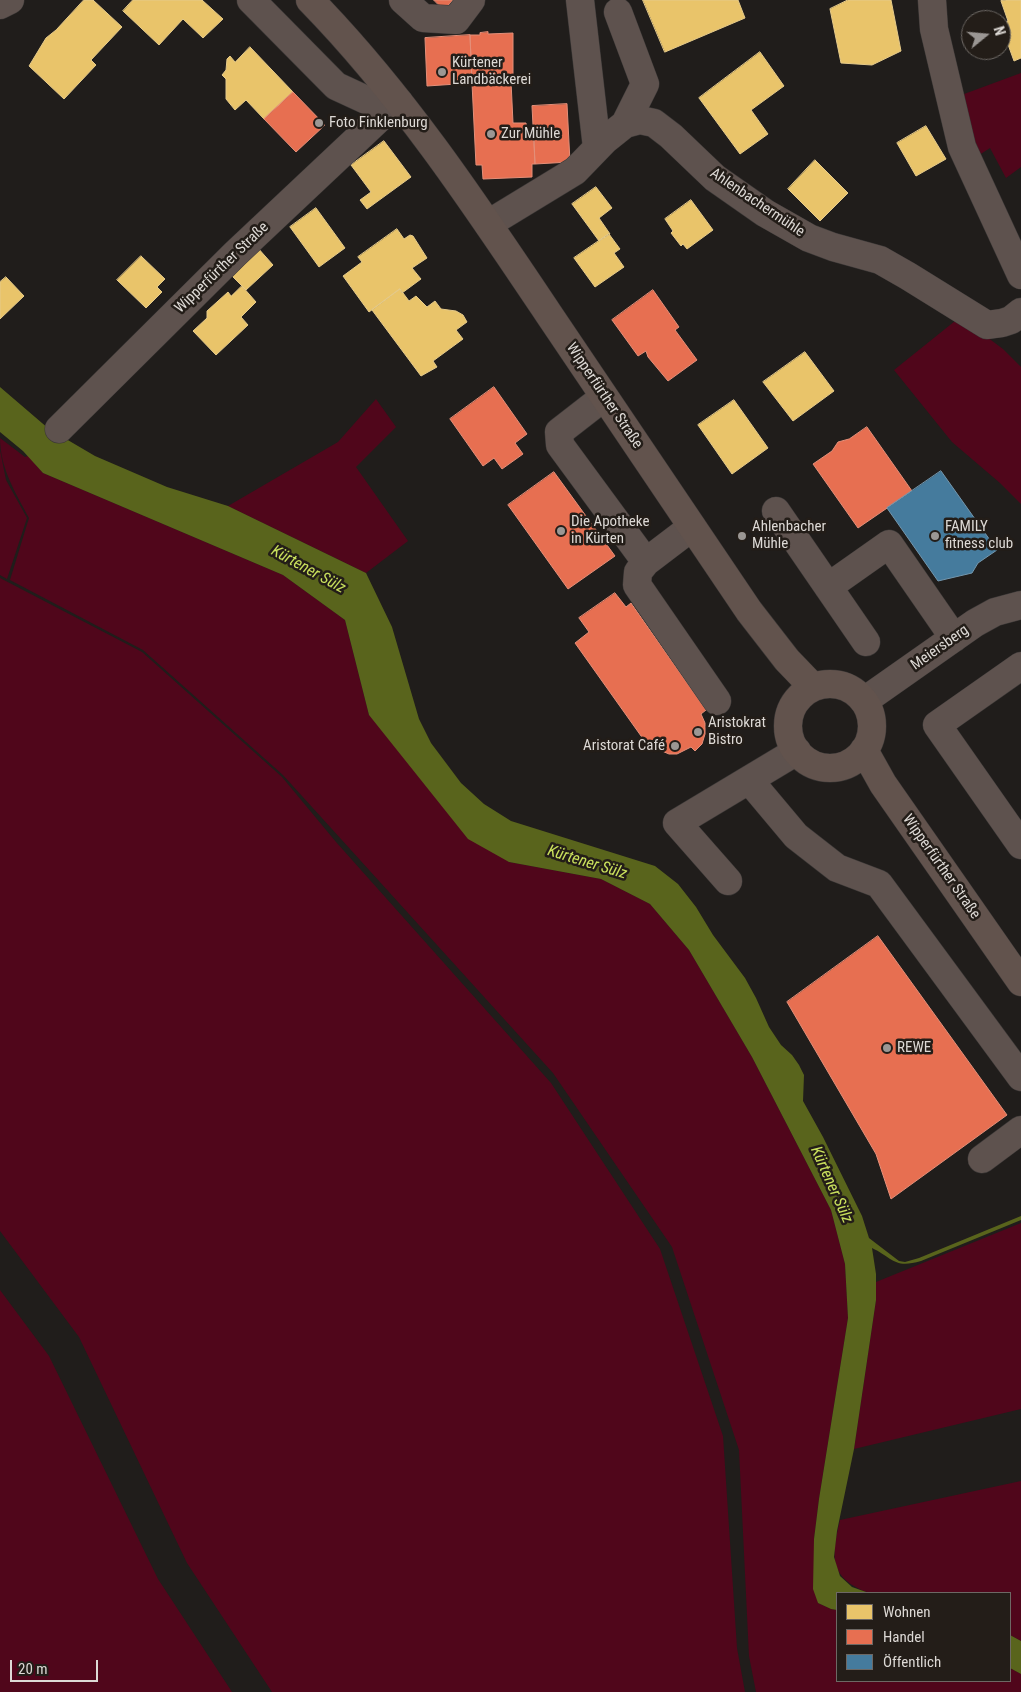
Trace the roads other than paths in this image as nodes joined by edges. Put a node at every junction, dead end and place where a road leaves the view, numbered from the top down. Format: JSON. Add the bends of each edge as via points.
{"nodes":[{"id":1,"x":10,"y":0,"type":"edge"},
{"id":2,"x":251,"y":0,"type":"edge"},
{"id":3,"x":310,"y":0,"type":"edge"},
{"id":4,"x":403,"y":0,"type":"edge"},
{"id":5,"x":471,"y":0,"type":"edge"},
{"id":6,"x":580,"y":0,"type":"edge"},
{"id":7,"x":932,"y":0,"type":"edge"},
{"id":8,"x":0,"y":5,"type":"edge"},
{"id":9,"x":618,"y":12,"type":"dead end"},
{"id":10,"x":393,"y":106,"type":"junction"},
{"id":11,"x":625,"y":124,"type":"junction"},
{"id":12,"x":597,"y":148,"type":"junction"},
{"id":13,"x":488,"y":224,"type":"junction"},
{"id":14,"x":1021,"y":275,"type":"edge"},
{"id":15,"x":1021,"y":312,"type":"edge"},
{"id":16,"x":604,"y":397,"type":"junction"},
{"id":17,"x":59,"y":429,"type":"dead end"},
{"id":18,"x":776,"y":511,"type":"dead end"},
{"id":19,"x":692,"y":527,"type":"junction"},
{"id":20,"x":646,"y":562,"type":"junction"},
{"id":21,"x":828,"y":587,"type":"junction"},
{"id":22,"x":1021,"y":605,"type":"edge"},
{"id":23,"x":954,"y":638,"type":"junction"},
{"id":24,"x":866,"y":642,"type":"dead end"},
{"id":25,"x":1021,"y":666,"type":"edge"},
{"id":26,"x":813,"y":687,"type":"junction"},
{"id":27,"x":717,"y":701,"type":"dead end"},
{"id":28,"x":864,"y":701,"type":"junction"},
{"id":29,"x":864,"y":750,"type":"junction"},
{"id":30,"x":797,"y":751,"type":"junction"},
{"id":31,"x":749,"y":780,"type":"junction"},
{"id":32,"x":1021,"y":845,"type":"edge"},
{"id":33,"x":728,"y":881,"type":"dead end"},
{"id":34,"x":1021,"y":982,"type":"edge"},
{"id":35,"x":1021,"y":1077,"type":"edge"},
{"id":36,"x":1021,"y":1130,"type":"edge"},
{"id":37,"x":982,"y":1159,"type":"dead end"}],
"edges":[{"from":1,"to":8,"type":"street"},
{"from":2,"to":10,"type":"street","name":"Wipperfürther Straße","via":[[336,86]]},
{"from":3,"to":10,"type":"main road","name":"Wipperfürther Straße","via":[[361,56]]},
{"from":4,"to":5,"type":"street","via":[[423,18],[456,20]]},
{"from":6,"to":12,"type":"street"},
{"from":7,"to":14,"type":"street","via":[[934,29],[962,147]]},
{"from":9,"to":11,"type":"street","via":[[645,84]]},
{"from":10,"to":13,"type":"main road","name":"Wipperfürther Straße","via":[[439,155]]},
{"from":10,"to":17,"type":"street","name":"Wipperfürther Straße","via":[[235,254]]},
{"from":11,"to":12,"type":"street"},
{"from":11,"to":15,"type":"street","name":"Ahlenbachermühle","via":[[640,120],[654,124],[715,178],[765,213],[809,238],[880,260],[987,325],[1011,320]]},
{"from":12,"to":13,"type":"street","via":[[575,171]]},
{"from":13,"to":16,"type":"main road","name":"Wipperfürther Straße"},
{"from":16,"to":19,"type":"main road","name":"Wipperfürther Straße"},
{"from":16,"to":20,"type":"street","via":[[559,432],[560,445]]},
{"from":18,"to":21,"type":"street"},
{"from":19,"to":20,"type":"street"},
{"from":19,"to":26,"type":"main road","name":"Wipperfürther Straße","via":[[749,611]]},
{"from":20,"to":27,"type":"street","via":[[638,572],[637,585]]},
{"from":21,"to":23,"type":"street","via":[[889,544]]},
{"from":21,"to":24,"type":"street"},
{"from":22,"to":23,"type":"street","name":"Meiersberg","via":[[995,612]]},
{"from":23,"to":28,"type":"street","name":"Meiersberg"},
{"from":25,"to":32,"type":"street","via":[[937,725]]},
{"from":26,"to":28,"type":"main road","via":[[844,686]]},
{"from":26,"to":30,"type":"main road","via":[[799,697],[788,718],[791,741]]},
{"from":28,"to":29,"type":"main road","via":[[872,720],[872,730]]},
{"from":29,"to":30,"type":"main road","via":[[857,758],[836,767],[814,765]]},
{"from":29,"to":34,"type":"main road","name":"Wipperfürther Straße","via":[[883,784]]},
{"from":30,"to":31,"type":"street"},
{"from":31,"to":33,"type":"street","via":[[677,823]]},
{"from":31,"to":35,"type":"street","via":[[803,842],[837,868],[879,884]]},
{"from":36,"to":37,"type":"street"}]}
